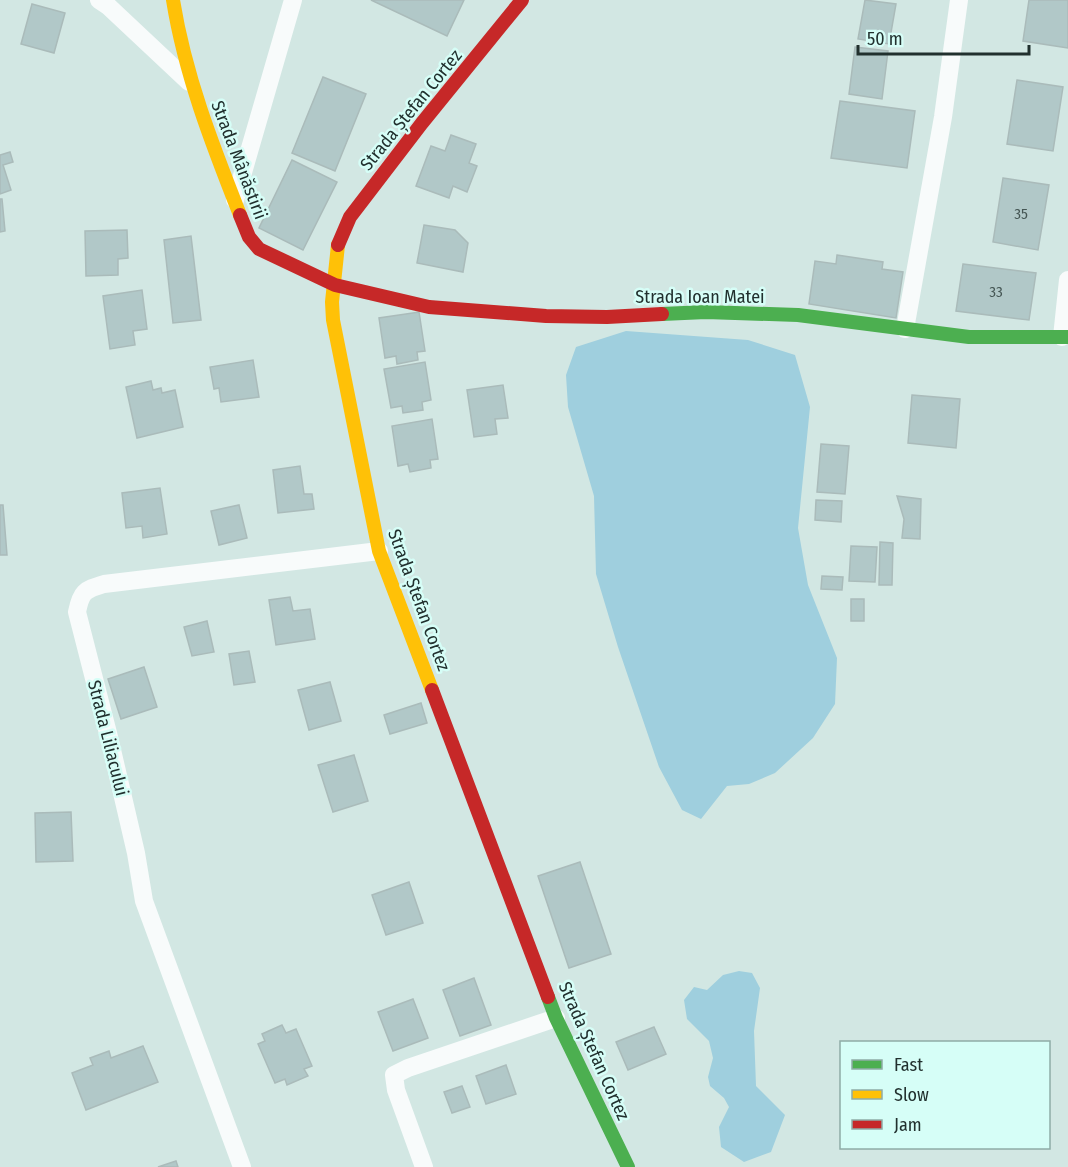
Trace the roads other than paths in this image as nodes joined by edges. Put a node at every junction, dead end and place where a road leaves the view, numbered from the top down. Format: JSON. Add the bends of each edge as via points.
{"nodes":[{"id":1,"x":173,"y":0,"type":"edge"},
{"id":2,"x":293,"y":0,"type":"edge"},
{"id":3,"x":522,"y":0,"type":"edge"},
{"id":4,"x":959,"y":0,"type":"edge"},
{"id":5,"x":110,"y":2,"type":"edge"},
{"id":6,"x":191,"y":83,"type":"junction"},
{"id":7,"x":235,"y":200,"type":"junction"},
{"id":8,"x":1068,"y":280,"type":"edge"},
{"id":9,"x":335,"y":285,"type":"junction"},
{"id":10,"x":905,"y":329,"type":"junction"},
{"id":11,"x":1065,"y":337,"type":"edge"},
{"id":12,"x":379,"y":551,"type":"junction"},
{"id":13,"x":556,"y":1018,"type":"junction"},
{"id":14,"x":242,"y":1167,"type":"edge"},
{"id":15,"x":424,"y":1167,"type":"edge"},
{"id":16,"x":628,"y":1167,"type":"edge"}],
"edges":[{"from":1,"to":6,"type":"street","name":"Strada Mânăstirii"},
{"from":2,"to":7,"type":"street"},
{"from":3,"to":9,"type":"street","name":"Strada Ștefan Cortez","via":[[350,217],[338,247]]},
{"from":4,"to":10,"type":"street","via":[[943,117]]},
{"from":5,"to":6,"type":"street"},
{"from":6,"to":7,"type":"street","name":"Strada Mânăstirii"},
{"from":7,"to":9,"type":"street","name":"Strada Mânăstirii","via":[[249,237],[260,249]]},
{"from":8,"to":11,"type":"street"},
{"from":9,"to":10,"type":"street","name":"Strada Ioan Matei","via":[[429,307],[546,316],[706,312],[798,315]]},
{"from":9,"to":12,"type":"street","name":"Strada Ștefan Cortez","via":[[333,320]]},
{"from":10,"to":11,"type":"street","name":"Strada Ioan Matei","via":[[969,337]]},
{"from":12,"to":13,"type":"street","name":"Strada Ștefan Cortez"},
{"from":12,"to":14,"type":"street","name":"Strada Liliacului","via":[[104,584],[80,596],[77,612],[136,853],[144,901]]},
{"from":13,"to":15,"type":"street","via":[[394,1076]]},
{"from":13,"to":16,"type":"street","name":"Strada Ștefan Cortez"}]}
